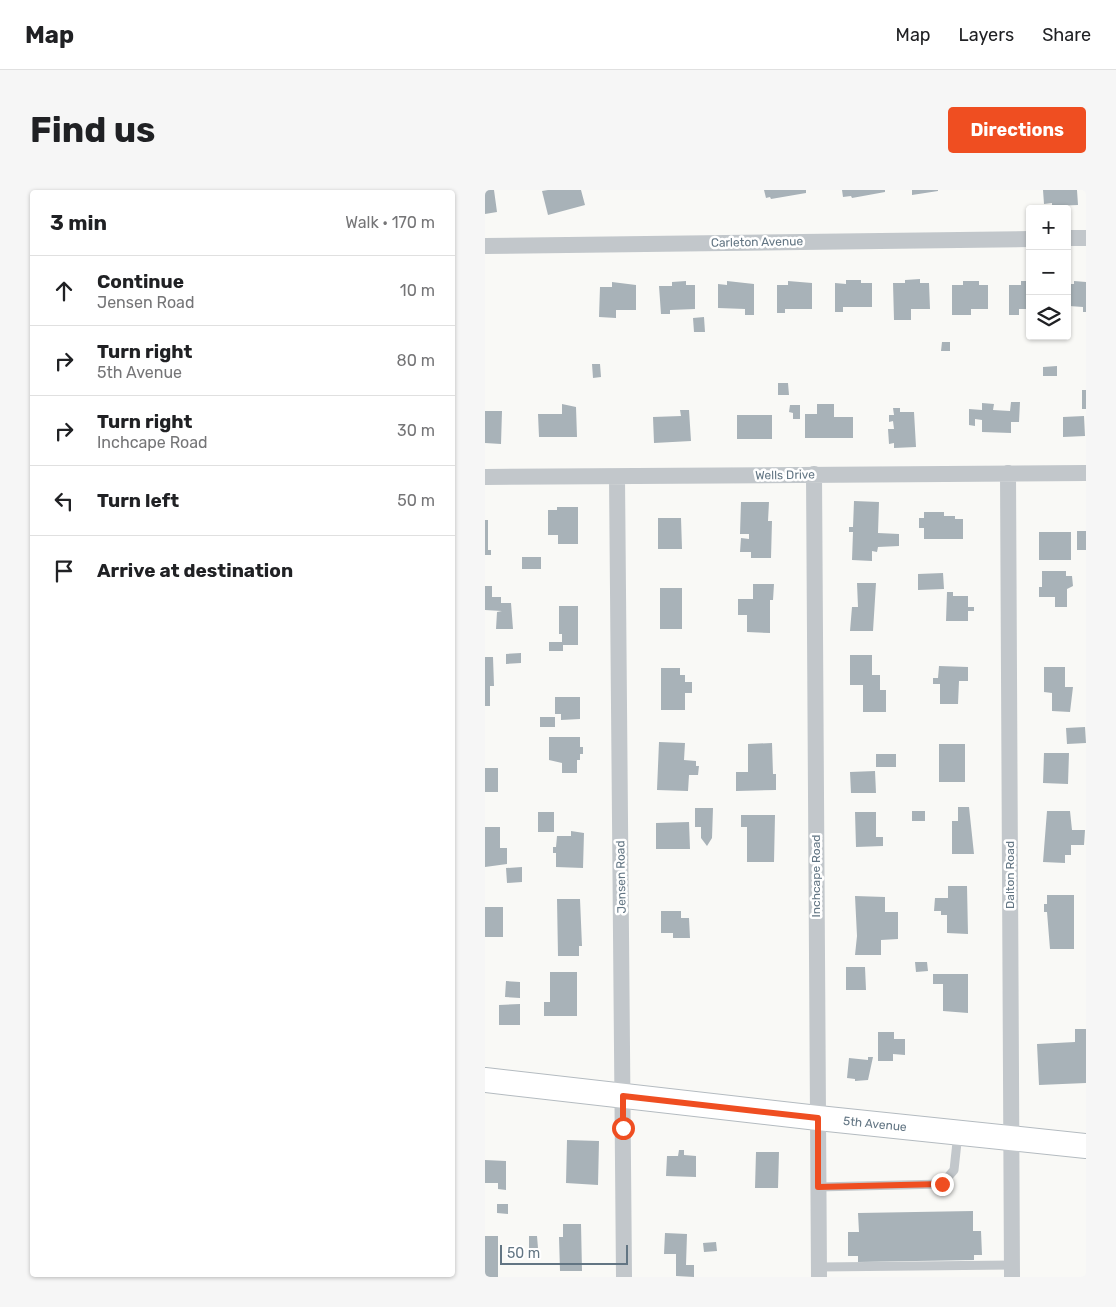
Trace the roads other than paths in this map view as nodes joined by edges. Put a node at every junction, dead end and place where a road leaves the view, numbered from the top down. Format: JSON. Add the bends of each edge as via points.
{"nodes":[{"id":1,"x":1071,"y":238,"type":"edge"},
{"id":2,"x":1086,"y":238,"type":"edge"},
{"id":3,"x":1026,"y":239,"type":"edge"},
{"id":4,"x":485,"y":246,"type":"edge"},
{"id":5,"x":1007,"y":473,"type":"junction"},
{"id":6,"x":1086,"y":473,"type":"edge"},
{"id":7,"x":814,"y":474,"type":"junction"},
{"id":8,"x":485,"y":477,"type":"edge"},
{"id":9,"x":617,"y":477,"type":"junction"},
{"id":10,"x":485,"y":1080,"type":"edge"},
{"id":11,"x":623,"y":1096,"type":"junction"},
{"id":12,"x":818,"y":1118,"type":"junction"},
{"id":13,"x":958,"y":1133,"type":"junction"},
{"id":14,"x":1011,"y":1139,"type":"junction"},
{"id":15,"x":1086,"y":1146,"type":"edge"},
{"id":16,"x":818,"y":1187,"type":"junction"},
{"id":17,"x":1012,"y":1271,"type":"edge"},
{"id":18,"x":819,"y":1272,"type":"edge"},
{"id":19,"x":624,"y":1277,"type":"edge"}],
"edges":[{"from":1,"to":2,"type":"street"},
{"from":3,"to":4,"type":"street","name":"Carleton Avenue"},
{"from":5,"to":6,"type":"street","name":"Wells Drive"},
{"from":5,"to":7,"type":"street","name":"Wells Drive"},
{"from":5,"to":14,"type":"street","name":"Dalton Road"},
{"from":7,"to":9,"type":"street","name":"Wells Drive"},
{"from":7,"to":12,"type":"street","name":"Inchcape Road"},
{"from":8,"to":9,"type":"street","name":"Wells Drive"},
{"from":9,"to":11,"type":"street","name":"Jensen Road"},
{"from":10,"to":11,"type":"main road","name":"5th Avenue"},
{"from":11,"to":12,"type":"main road","name":"5th Avenue"},
{"from":11,"to":19,"type":"street","name":"Jensen Road"},
{"from":12,"to":13,"type":"main road","name":"5th Avenue"},
{"from":12,"to":16,"type":"street","name":"Inchcape Road"},
{"from":13,"to":14,"type":"main road","name":"5th Avenue"},
{"from":13,"to":16,"type":"lane","via":[[954,1170],[942,1184]]},
{"from":14,"to":15,"type":"main road","name":"5th Avenue"},
{"from":14,"to":17,"type":"street","name":"Dalton Road"},
{"from":16,"to":18,"type":"street","name":"Inchcape Road"},
{"from":17,"to":18,"type":"lane"}]}
